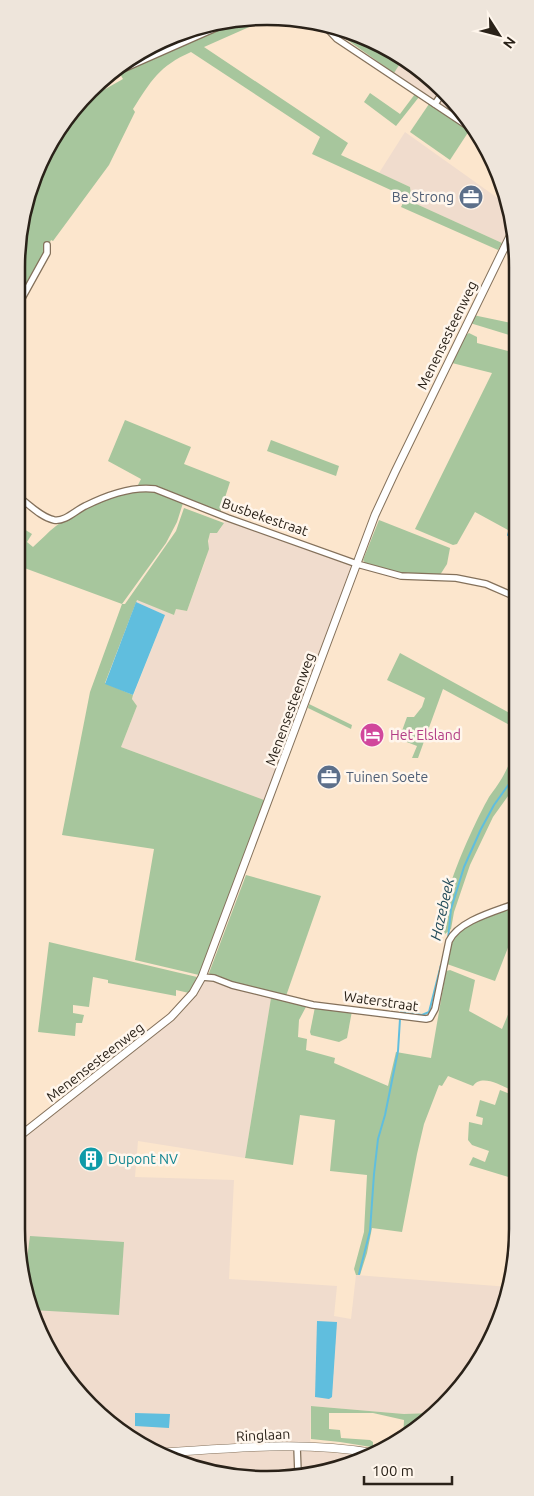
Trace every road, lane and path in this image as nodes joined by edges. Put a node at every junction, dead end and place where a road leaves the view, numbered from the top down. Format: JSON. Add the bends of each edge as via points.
{"nodes":[{"id":1,"x":205,"y":33,"type":"edge"},
{"id":2,"x":332,"y":34,"type":"edge"},
{"id":3,"x":139,"y":62,"type":"edge"},
{"id":4,"x":439,"y":97,"type":"edge"},
{"id":5,"x":435,"y":104,"type":"junction"},
{"id":6,"x":459,"y":120,"type":"edge"},
{"id":7,"x":507,"y":241,"type":"edge"},
{"id":8,"x":47,"y":245,"type":"dead end"},
{"id":9,"x":25,"y":293,"type":"edge"},
{"id":10,"x":25,"y":502,"type":"edge"},
{"id":11,"x":357,"y":564,"type":"junction"},
{"id":12,"x":509,"y":594,"type":"edge"},
{"id":13,"x":509,"y":906,"type":"edge"},
{"id":14,"x":202,"y":977,"type":"junction"},
{"id":15,"x":25,"y":1132,"type":"edge"},
{"id":16,"x":297,"y":1446,"type":"junction"},
{"id":17,"x":172,"y":1452,"type":"edge"},
{"id":18,"x":363,"y":1452,"type":"edge"},
{"id":19,"x":298,"y":1469,"type":"edge"}],
"edges":[{"from":1,"to":3,"type":"street"},
{"from":2,"to":5,"type":"street"},
{"from":4,"to":5,"type":"street"},
{"from":5,"to":6,"type":"street"},
{"from":7,"to":11,"type":"street","name":"Menensesteenweg","via":[[394,472]]},
{"from":8,"to":9,"type":"street","via":[[47,253]]},
{"from":10,"to":11,"type":"street","name":"Busbekestraat","via":[[46,517],[61,520],[85,506],[119,493],[155,489]]},
{"from":11,"to":12,"type":"street","name":"Busbekestraat","via":[[401,576],[456,578]]},
{"from":11,"to":14,"type":"street","name":"Menensesteenweg"},
{"from":13,"to":14,"type":"street","name":"Waterstraat","via":[[464,925],[453,934],[435,1009],[426,1019],[313,1005]]},
{"from":14,"to":15,"type":"street","name":"Menensesteenweg","via":[[171,1018]]},
{"from":16,"to":17,"type":"main road","name":"Ringlaan"},
{"from":16,"to":18,"type":"main road","name":"Ringlaan"},
{"from":16,"to":19,"type":"street"}]}
